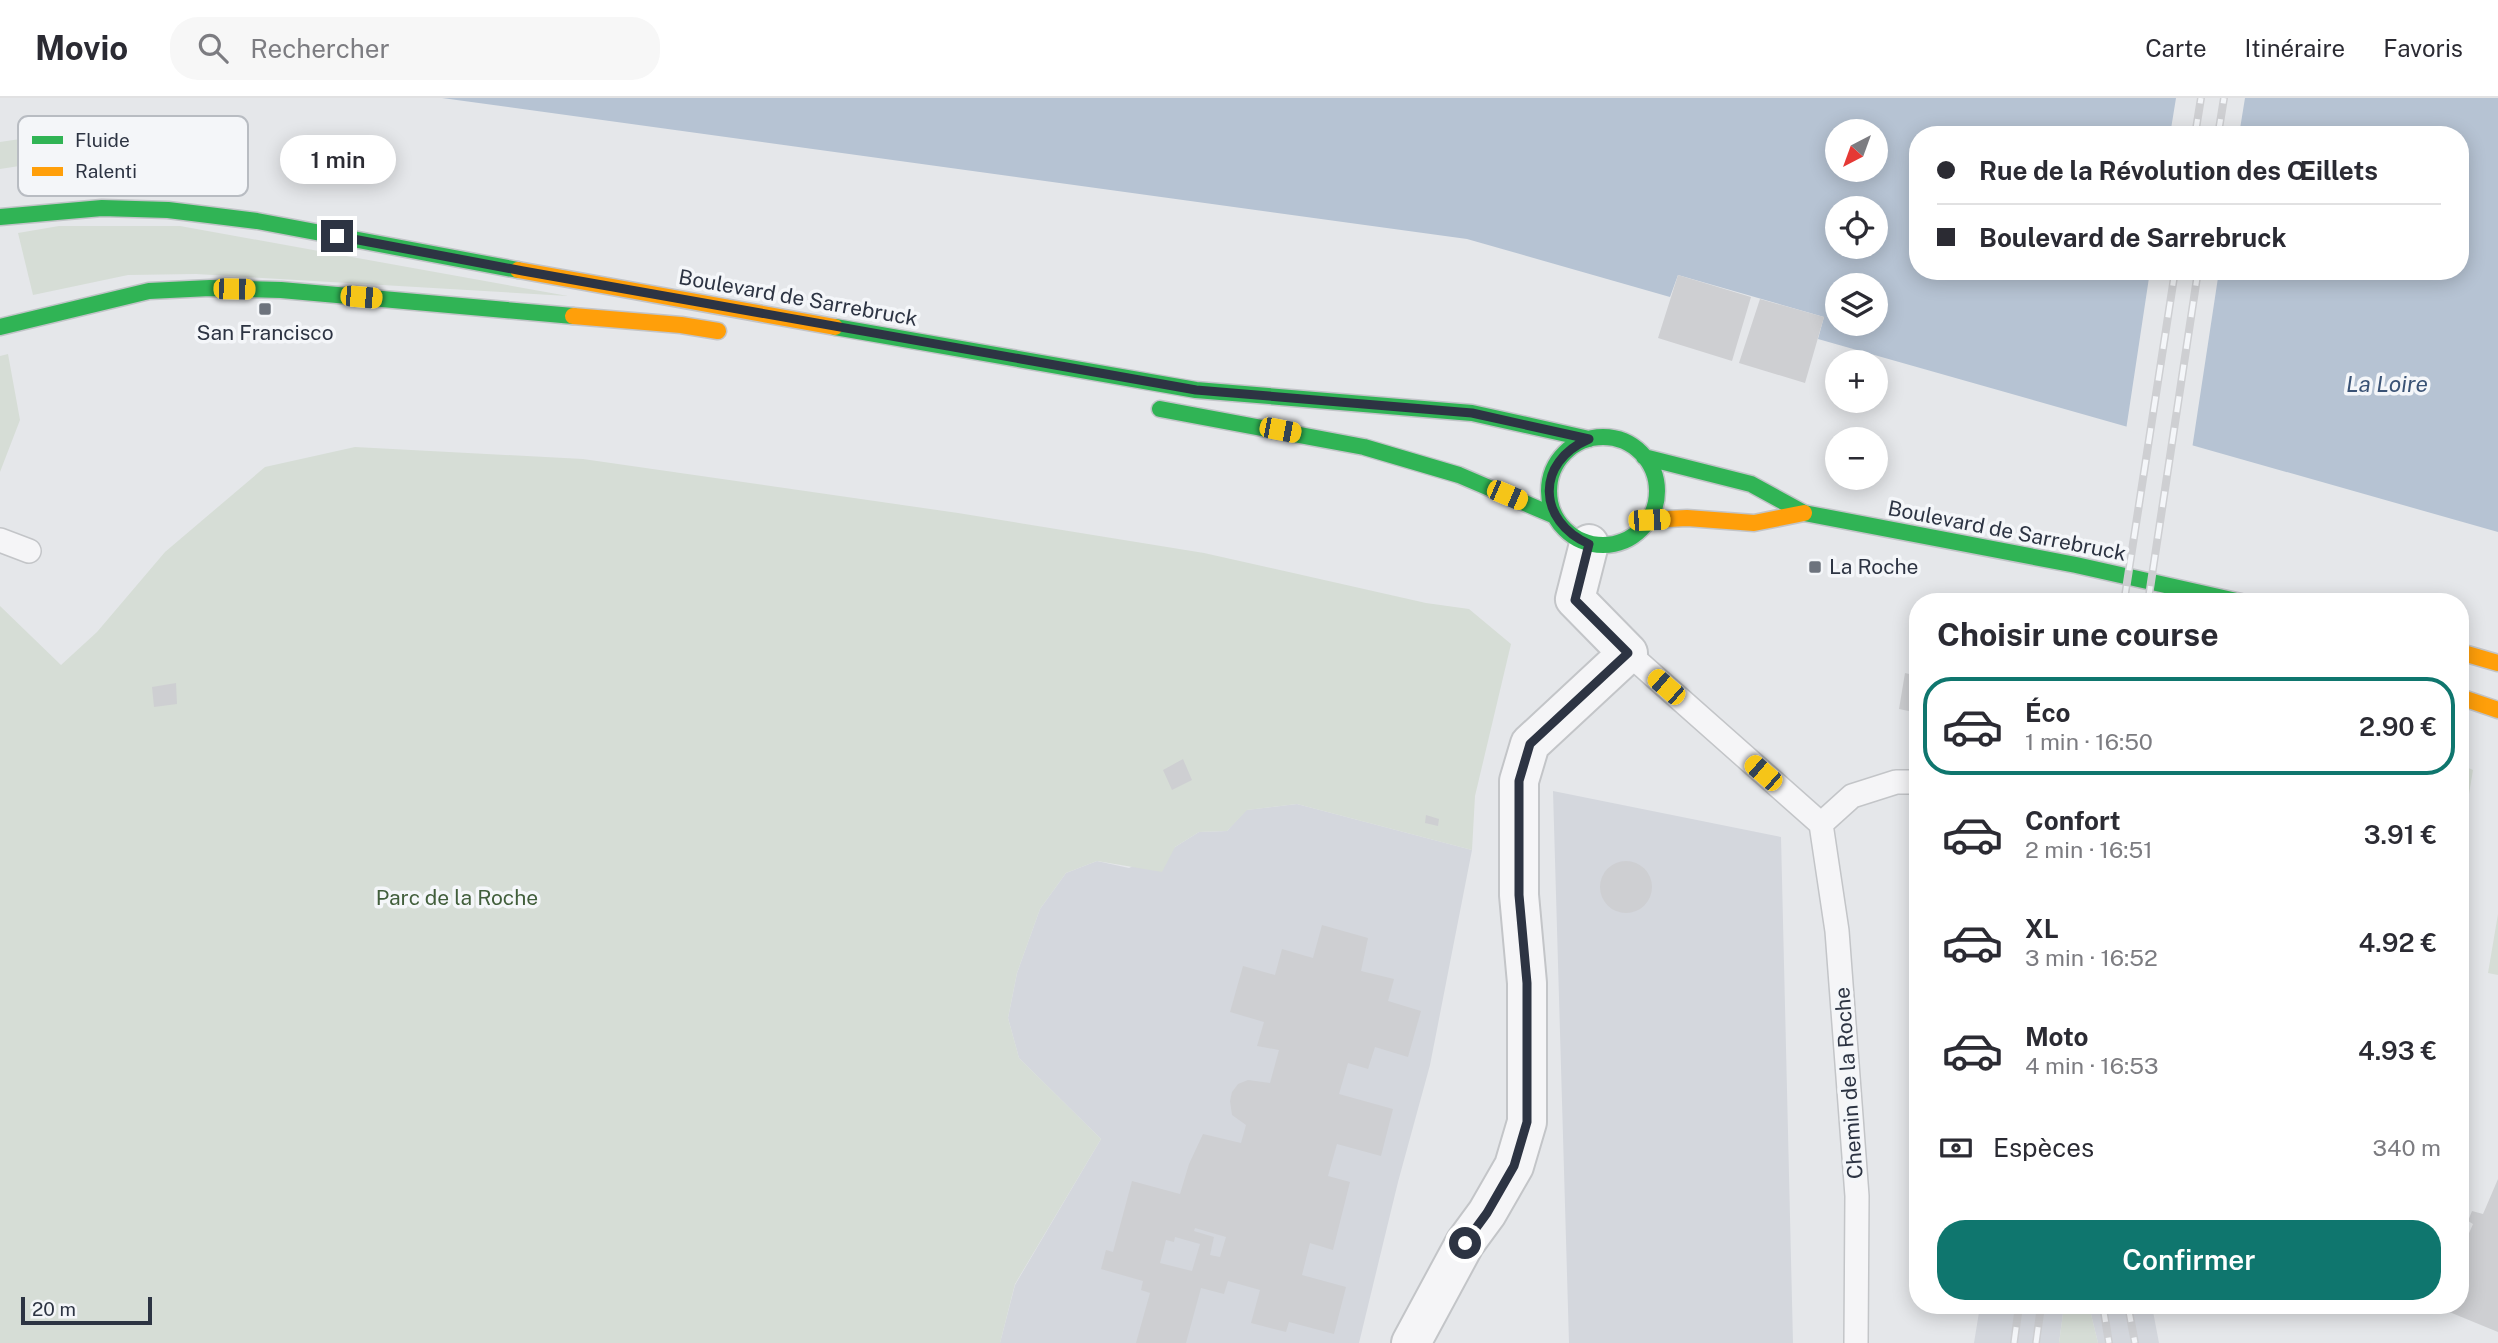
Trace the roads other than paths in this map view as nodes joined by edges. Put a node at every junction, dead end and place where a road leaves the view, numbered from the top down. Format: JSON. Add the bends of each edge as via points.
{"nodes":[{"id":1,"x":0,"y":218,"type":"edge"},
{"id":2,"x":0,"y":327,"type":"edge"},
{"id":3,"x":736,"y":334,"type":"dead end"},
{"id":4,"x":1144,"y":406,"type":"dead end"},
{"id":5,"x":1589,"y":439,"type":"junction"},
{"id":6,"x":1644,"y":457,"type":"junction"},
{"id":7,"x":1804,"y":513,"type":"junction"},
{"id":8,"x":1555,"y":516,"type":"junction"},
{"id":9,"x":1649,"y":520,"type":"junction"},
{"id":10,"x":0,"y":540,"type":"edge"},
{"id":11,"x":1589,"y":544,"type":"junction"},
{"id":12,"x":29,"y":551,"type":"dead end"},
{"id":13,"x":2202,"y":593,"type":"edge"},
{"id":14,"x":1628,"y":653,"type":"junction"},
{"id":15,"x":2469,"y":655,"type":"edge"},
{"id":16,"x":2498,"y":663,"type":"edge"},
{"id":17,"x":2469,"y":700,"type":"edge"},
{"id":18,"x":2498,"y":710,"type":"edge"},
{"id":19,"x":1909,"y":782,"type":"edge"},
{"id":20,"x":1821,"y":824,"type":"junction"},
{"id":21,"x":1411,"y":1343,"type":"edge"},
{"id":22,"x":1856,"y":1343,"type":"edge"}],
"edges":[{"from":1,"to":5,"type":"main road","name":"Boulevard de Sarrebruck","via":[[102,208],[168,210],[257,221],[1185,388],[1472,413]]},
{"from":2,"to":3,"type":"main road","via":[[149,291],[210,288],[295,291],[681,325]]},
{"from":4,"to":8,"type":"main road","via":[[1364,447],[1459,475]]},
{"from":5,"to":6,"type":"main road","via":[[1625,442]]},
{"from":5,"to":8,"type":"main road","via":[[1567,451],[1553,469],[1549,493]]},
{"from":6,"to":7,"type":"main road","name":"Boulevard de Sarrebruck","via":[[1751,484]]},
{"from":6,"to":9,"type":"main road","via":[[1657,488]]},
{"from":7,"to":9,"type":"main road","name":"Boulevard de Sarrebruck","via":[[1754,523]]},
{"from":7,"to":13,"type":"main road","name":"Boulevard de Sarrebruck"},
{"from":8,"to":11,"type":"main road","via":[[1575,538]]},
{"from":9,"to":11,"type":"main road","via":[[1628,540]]},
{"from":10,"to":12,"type":"lane"},
{"from":11,"to":14,"type":"street","via":[[1575,600]]},
{"from":14,"to":20,"type":"lane"},
{"from":14,"to":21,"type":"street","via":[[1530,744],[1519,781],[1527,1122],[1514,1166],[1465,1243]]},
{"from":15,"to":16,"type":"main road"},
{"from":17,"to":18,"type":"main road"},
{"from":19,"to":20,"type":"lane","via":[[1852,796]]},
{"from":20,"to":22,"type":"lane","name":"Chemin de la Roche","via":[[1837,931],[1857,1196]]}]}
